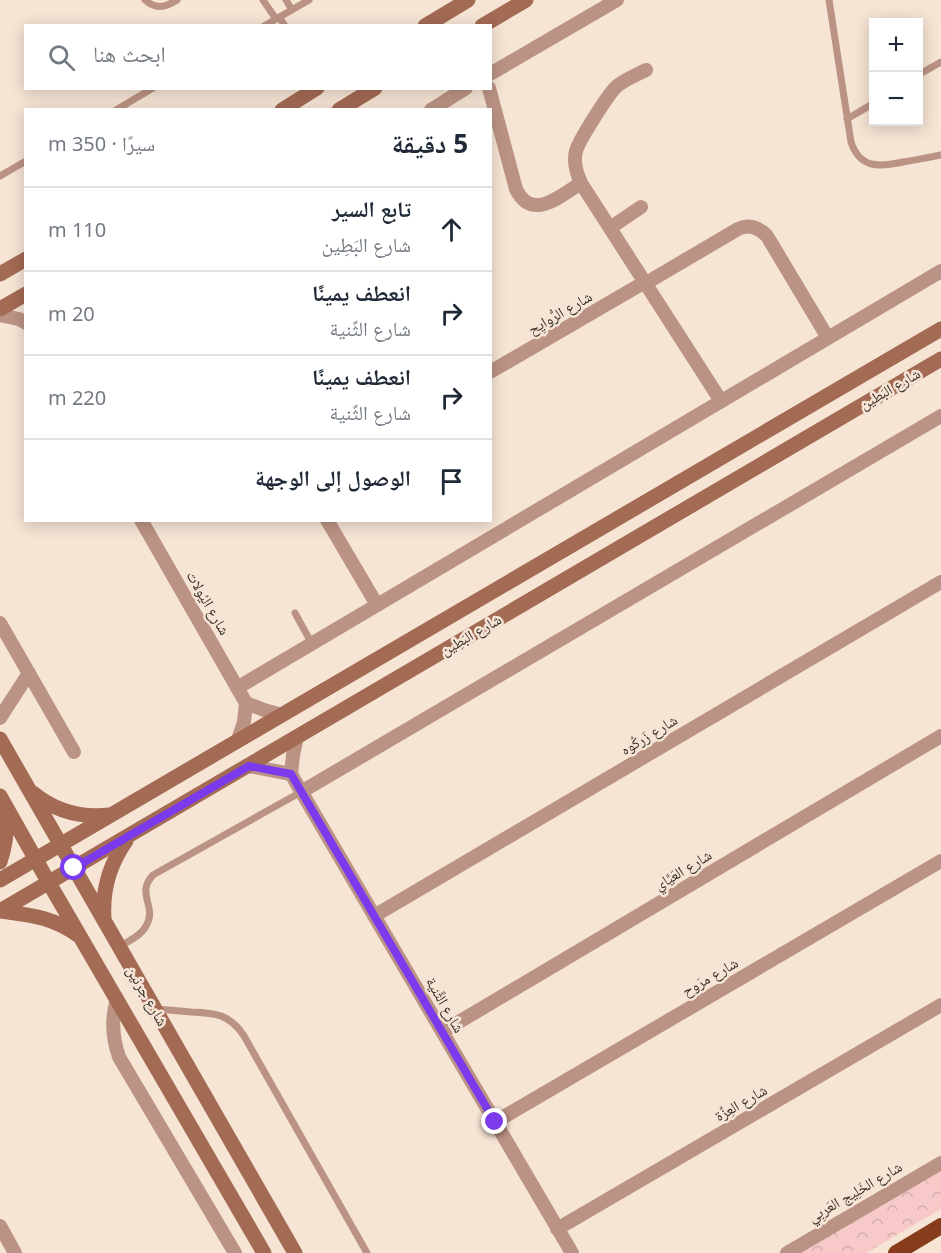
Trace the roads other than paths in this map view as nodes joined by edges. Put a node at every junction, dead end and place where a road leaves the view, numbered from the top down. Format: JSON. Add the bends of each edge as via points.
{"nodes":[{"id":1,"x":145,"y":0,"type":"edge"},
{"id":2,"x":177,"y":0,"type":"edge"},
{"id":3,"x":263,"y":0,"type":"edge"},
{"id":4,"x":286,"y":0,"type":"edge"},
{"id":5,"x":309,"y":0,"type":"edge"},
{"id":6,"x":468,"y":0,"type":"edge"},
{"id":7,"x":526,"y":0,"type":"edge"},
{"id":8,"x":617,"y":0,"type":"edge"},
{"id":9,"x":829,"y":0,"type":"edge"},
{"id":10,"x":292,"y":10,"type":"junction"},
{"id":11,"x":278,"y":18,"type":"junction"},
{"id":12,"x":268,"y":24,"type":"edge"},
{"id":13,"x":283,"y":24,"type":"edge"},
{"id":14,"x":428,"y":24,"type":"edge"},
{"id":15,"x":485,"y":24,"type":"edge"},
{"id":16,"x":941,"y":62,"type":"edge"},
{"id":17,"x":646,"y":70,"type":"dead end"},
{"id":18,"x":923,"y":72,"type":"edge"},
{"id":19,"x":492,"y":73,"type":"edge"},
{"id":20,"x":150,"y":90,"type":"edge"},
{"id":21,"x":314,"y":90,"type":"edge"},
{"id":22,"x":372,"y":90,"type":"edge"},
{"id":23,"x":463,"y":90,"type":"edge"},
{"id":24,"x":490,"y":90,"type":"edge"},
{"id":25,"x":869,"y":106,"type":"edge"},
{"id":26,"x":119,"y":108,"type":"edge"},
{"id":27,"x":285,"y":108,"type":"edge"},
{"id":28,"x":342,"y":108,"type":"edge"},
{"id":29,"x":433,"y":108,"type":"edge"},
{"id":30,"x":848,"y":119,"type":"junction"},
{"id":31,"x":941,"y":155,"type":"edge"},
{"id":32,"x":24,"y":162,"type":"edge"},
{"id":33,"x":0,"y":176,"type":"edge"},
{"id":34,"x":581,"y":183,"type":"junction"},
{"id":35,"x":641,"y":207,"type":"dead end"},
{"id":36,"x":610,"y":228,"type":"junction"},
{"id":37,"x":24,"y":261,"type":"edge"},
{"id":38,"x":941,"y":271,"type":"edge"},
{"id":39,"x":0,"y":274,"type":"edge"},
{"id":40,"x":649,"y":280,"type":"junction"},
{"id":41,"x":24,"y":295,"type":"edge"},
{"id":42,"x":0,"y":309,"type":"edge"},
{"id":43,"x":0,"y":315,"type":"edge"},
{"id":44,"x":24,"y":322,"type":"edge"},
{"id":45,"x":941,"y":329,"type":"edge"},
{"id":46,"x":828,"y":338,"type":"junction"},
{"id":47,"x":941,"y":359,"type":"edge"},
{"id":48,"x":492,"y":371,"type":"edge"},
{"id":49,"x":721,"y":401,"type":"junction"},
{"id":50,"x":941,"y":416,"type":"edge"},
{"id":51,"x":142,"y":522,"type":"edge"},
{"id":52,"x":328,"y":522,"type":"edge"},
{"id":53,"x":941,"y":582,"type":"edge"},
{"id":54,"x":377,"y":605,"type":"junction"},
{"id":55,"x":295,"y":613,"type":"dead end"},
{"id":56,"x":0,"y":623,"type":"edge"},
{"id":57,"x":312,"y":644,"type":"junction"},
{"id":58,"x":29,"y":673,"type":"junction"},
{"id":59,"x":237,"y":688,"type":"junction"},
{"id":60,"x":246,"y":703,"type":"junction"},
{"id":61,"x":282,"y":715,"type":"junction"},
{"id":62,"x":0,"y":718,"type":"edge"},
{"id":63,"x":941,"y":736,"type":"edge"},
{"id":64,"x":297,"y":737,"type":"junction"},
{"id":65,"x":0,"y":738,"type":"edge"},
{"id":66,"x":238,"y":740,"type":"junction"},
{"id":67,"x":74,"y":752,"type":"dead end"},
{"id":68,"x":249,"y":766,"type":"junction"},
{"id":69,"x":291,"y":774,"type":"junction"},
{"id":70,"x":29,"y":790,"type":"junction"},
{"id":71,"x":301,"y":792,"type":"junction"},
{"id":72,"x":3,"y":801,"type":"edge"},
{"id":73,"x":112,"y":815,"type":"junction"},
{"id":74,"x":130,"y":836,"type":"junction"},
{"id":75,"x":61,"y":844,"type":"junction"},
{"id":76,"x":36,"y":859,"type":"junction"},
{"id":77,"x":941,"y":861,"type":"edge"},
{"id":78,"x":0,"y":862,"type":"edge"},
{"id":79,"x":74,"y":868,"type":"junction"},
{"id":80,"x":0,"y":880,"type":"edge"},
{"id":81,"x":49,"y":883,"type":"junction"},
{"id":82,"x":0,"y":911,"type":"edge"},
{"id":83,"x":374,"y":916,"type":"junction"},
{"id":84,"x":105,"y":922,"type":"junction"},
{"id":85,"x":81,"y":938,"type":"junction"},
{"id":86,"x":119,"y":947,"type":"junction"},
{"id":87,"x":117,"y":999,"type":"junction"},
{"id":88,"x":941,"y":1005,"type":"edge"},
{"id":89,"x":154,"y":1009,"type":"junction"},
{"id":90,"x":442,"y":1032,"type":"junction"},
{"id":91,"x":495,"y":1122,"type":"junction"},
{"id":92,"x":941,"y":1163,"type":"edge"},
{"id":93,"x":0,"y":1226,"type":"edge"},
{"id":94,"x":941,"y":1226,"type":"edge"},
{"id":95,"x":557,"y":1229,"type":"junction"},
{"id":96,"x":15,"y":1253,"type":"edge"},
{"id":97,"x":235,"y":1253,"type":"edge"},
{"id":98,"x":264,"y":1253,"type":"edge"},
{"id":99,"x":294,"y":1253,"type":"edge"},
{"id":100,"x":367,"y":1253,"type":"edge"},
{"id":101,"x":572,"y":1253,"type":"edge"},
{"id":102,"x":787,"y":1253,"type":"edge"},
{"id":103,"x":896,"y":1253,"type":"edge"}],
"edges":[{"from":1,"to":2,"type":"lane","via":[[160,7]]},
{"from":3,"to":11,"type":"lane"},
{"from":4,"to":10,"type":"lane"},
{"from":5,"to":10,"type":"lane"},
{"from":6,"to":14,"type":"main road"},
{"from":7,"to":15,"type":"main road"},
{"from":8,"to":19,"type":"street"},
{"from":9,"to":30,"type":"lane"},
{"from":10,"to":11,"type":"lane"},
{"from":11,"to":12,"type":"lane"},
{"from":11,"to":13,"type":"lane"},
{"from":16,"to":18,"type":"lane"},
{"from":17,"to":34,"type":"street","via":[[613,90],[582,139],[575,164]]},
{"from":20,"to":26,"type":"lane"},
{"from":21,"to":27,"type":"main road"},
{"from":22,"to":28,"type":"main road"},
{"from":23,"to":29,"type":"street"},
{"from":24,"to":34,"type":"street","via":[[516,189],[524,200],[543,205]]},
{"from":25,"to":30,"type":"lane"},
{"from":30,"to":31,"type":"lane","via":[[854,148],[869,164],[883,166]]},
{"from":32,"to":33,"type":"lane"},
{"from":34,"to":36,"type":"street"},
{"from":35,"to":36,"type":"street"},
{"from":36,"to":40,"type":"street"},
{"from":37,"to":39,"type":"main road"},
{"from":38,"to":46,"type":"street"},
{"from":40,"to":46,"type":"street","name":"شارع الرُّوايِح","via":[[738,229],[753,227],[767,236]]},
{"from":40,"to":48,"type":"street","name":"شارع الرُّوايِح"},
{"from":40,"to":49,"type":"street"},
{"from":41,"to":42,"type":"main road"},
{"from":43,"to":44,"type":"street"},
{"from":45,"to":61,"type":"main road","name":"شارع البَطِين"},
{"from":46,"to":49,"type":"street"},
{"from":47,"to":64,"type":"main road","name":"شارع البَطِين"},
{"from":49,"to":54,"type":"street"},
{"from":50,"to":71,"type":"street"},
{"from":51,"to":59,"type":"street","name":"شارع اليُولات"},
{"from":52,"to":54,"type":"street"},
{"from":53,"to":83,"type":"street","name":"شارع زَركُوه"},
{"from":54,"to":57,"type":"street"},
{"from":55,"to":57,"type":"lane"},
{"from":56,"to":58,"type":"street"},
{"from":57,"to":59,"type":"street"},
{"from":58,"to":62,"type":"street"},
{"from":58,"to":67,"type":"street"},
{"from":59,"to":60,"type":"street","name":"شارع اليُولات"},
{"from":60,"to":61,"type":"street"},
{"from":60,"to":66,"type":"street"},
{"from":61,"to":66,"type":"main road","name":"شارع البَطِين"},
{"from":63,"to":90,"type":"street","name":"شارع العَيَّاي"},
{"from":64,"to":68,"type":"main road","name":"شارع البَطِين"},
{"from":64,"to":69,"type":"street"},
{"from":65,"to":70,"type":"main road","name":"شارع جرنين"},
{"from":66,"to":73,"type":"main road","name":"شارع البَطِين"},
{"from":68,"to":69,"type":"street"},
{"from":68,"to":74,"type":"main road","name":"شارع البَطِين"},
{"from":69,"to":71,"type":"street","name":"شارع الثَّنية"},
{"from":70,"to":73,"type":"main road","via":[[70,813]]},
{"from":70,"to":75,"type":"main road","name":"شارع جرنين"},
{"from":71,"to":83,"type":"street","name":"شارع الثَّنية"},
{"from":71,"to":86,"type":"lane","via":[[153,875],[145,890],[150,911],[146,927]]},
{"from":72,"to":76,"type":"main road","name":"شارع جرنين"},
{"from":72,"to":78,"type":"main road","via":[[7,828]]},
{"from":73,"to":75,"type":"main road","name":"شارع البَطِين"},
{"from":74,"to":79,"type":"main road","name":"شارع البَطِين"},
{"from":74,"to":84,"type":"main road","via":[[107,879]]},
{"from":75,"to":76,"type":"main road","name":"شارع البَطِين"},
{"from":75,"to":79,"type":"main road","name":"شارع جرنين"},
{"from":76,"to":80,"type":"main road","name":"شارع البَطِين"},
{"from":76,"to":81,"type":"main road","name":"شارع جرنين"},
{"from":77,"to":91,"type":"street","name":"شارع مرَوح"},
{"from":79,"to":81,"type":"main road","name":"شارع البَطِين"},
{"from":79,"to":84,"type":"main road","name":"شارع جرنين"},
{"from":81,"to":82,"type":"main road","name":"شارع البَطِين"},
{"from":81,"to":85,"type":"main road","name":"شارع جرنين"},
{"from":82,"to":85,"type":"main road","via":[[42,917]]},
{"from":83,"to":90,"type":"street","name":"شارع الثَّنية"},
{"from":84,"to":86,"type":"main road","name":"شارع جرنين"},
{"from":85,"to":87,"type":"main road","name":"شارع جرنين"},
{"from":86,"to":89,"type":"main road","name":"شارع جرنين"},
{"from":87,"to":97,"type":"street","via":[[113,1024],[119,1057]]},
{"from":87,"to":98,"type":"main road","name":"شارع جرنين"},
{"from":88,"to":95,"type":"street","name":"شارع العِزَّة"},
{"from":89,"to":99,"type":"main road","name":"شارع جرنين"},
{"from":89,"to":100,"type":"lane","via":[[214,1013],[237,1026]]},
{"from":90,"to":91,"type":"street","name":"شارع الثَّنية"},
{"from":91,"to":95,"type":"street","name":"شارع الثَّنية"},
{"from":92,"to":102,"type":"street","name":"شارع الخَلِيج العَربِي"},
{"from":93,"to":96,"type":"street"},
{"from":94,"to":103,"type":"highway"},
{"from":95,"to":101,"type":"street","name":"شارع الثَّنية"}]}
